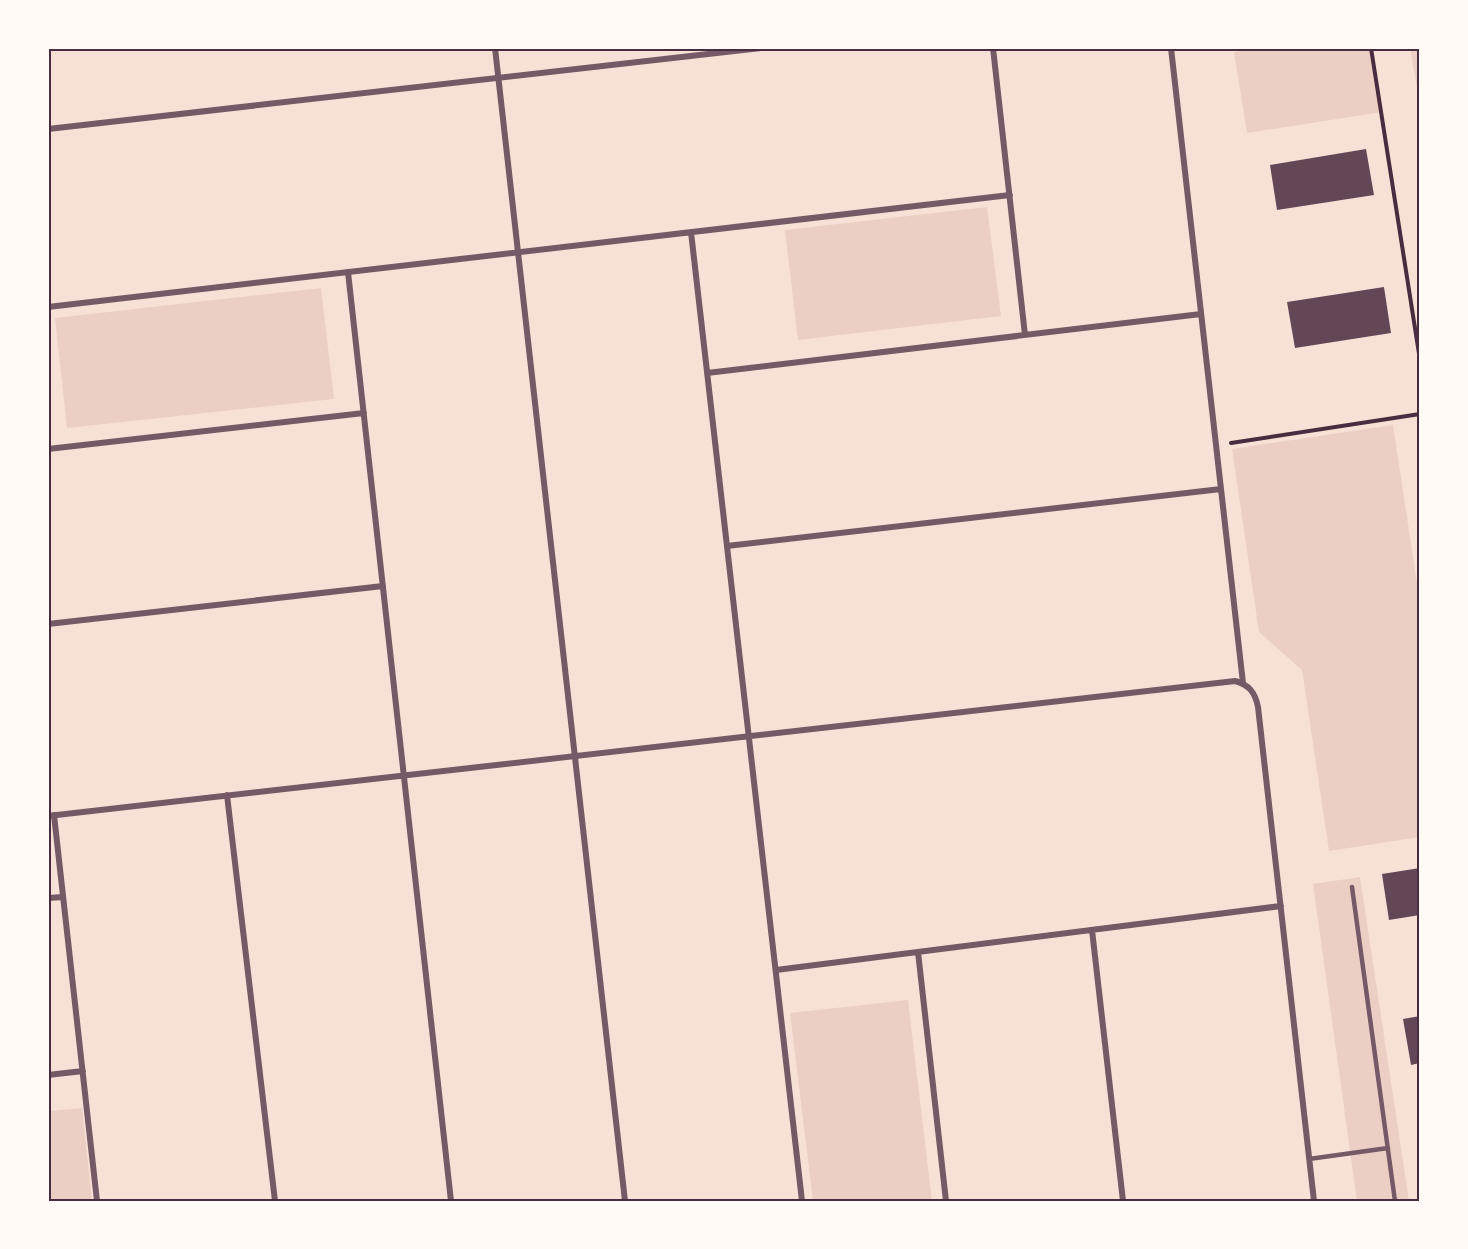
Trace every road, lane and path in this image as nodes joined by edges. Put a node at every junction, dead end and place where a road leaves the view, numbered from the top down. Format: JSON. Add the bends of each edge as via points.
{"nodes":[{"id":1,"x":495,"y":48,"type":"edge"},
{"id":2,"x":761,"y":48,"type":"edge"},
{"id":3,"x":993,"y":48,"type":"edge"},
{"id":4,"x":1170,"y":48,"type":"edge"},
{"id":5,"x":1371,"y":48,"type":"edge"},
{"id":6,"x":498,"y":78,"type":"junction"},
{"id":7,"x":48,"y":129,"type":"edge"},
{"id":8,"x":1010,"y":195,"type":"junction"},
{"id":9,"x":691,"y":232,"type":"junction"},
{"id":10,"x":518,"y":252,"type":"junction"},
{"id":11,"x":348,"y":272,"type":"junction"},
{"id":12,"x":48,"y":307,"type":"edge"},
{"id":13,"x":1200,"y":314,"type":"junction"},
{"id":14,"x":1025,"y":335,"type":"junction"},
{"id":15,"x":1420,"y":360,"type":"edge"},
{"id":16,"x":708,"y":373,"type":"junction"},
{"id":17,"x":364,"y":413,"type":"junction"},
{"id":18,"x":1420,"y":414,"type":"edge"},
{"id":19,"x":1216,"y":445,"type":"junction"},
{"id":20,"x":48,"y":449,"type":"edge"},
{"id":21,"x":1221,"y":489,"type":"junction"},
{"id":22,"x":727,"y":546,"type":"junction"},
{"id":23,"x":383,"y":586,"type":"junction"},
{"id":24,"x":48,"y":624,"type":"edge"},
{"id":25,"x":1243,"y":683,"type":"junction"},
{"id":26,"x":749,"y":736,"type":"junction"},
{"id":27,"x":574,"y":756,"type":"junction"},
{"id":28,"x":404,"y":775,"type":"junction"},
{"id":29,"x":227,"y":795,"type":"junction"},
{"id":30,"x":51,"y":816,"type":"edge"},
{"id":31,"x":1352,"y":887,"type":"dead end"},
{"id":32,"x":63,"y":897,"type":"junction"},
{"id":33,"x":48,"y":898,"type":"edge"},
{"id":34,"x":1281,"y":906,"type":"junction"},
{"id":35,"x":1092,"y":930,"type":"junction"},
{"id":36,"x":918,"y":952,"type":"junction"},
{"id":37,"x":776,"y":970,"type":"junction"},
{"id":38,"x":83,"y":1071,"type":"junction"},
{"id":39,"x":48,"y":1075,"type":"edge"},
{"id":40,"x":1388,"y":1148,"type":"junction"},
{"id":41,"x":1309,"y":1160,"type":"junction"},
{"id":42,"x":97,"y":1201,"type":"edge"},
{"id":43,"x":275,"y":1201,"type":"edge"},
{"id":44,"x":451,"y":1201,"type":"edge"},
{"id":45,"x":625,"y":1201,"type":"edge"},
{"id":46,"x":802,"y":1201,"type":"edge"},
{"id":47,"x":946,"y":1201,"type":"edge"},
{"id":48,"x":1124,"y":1201,"type":"edge"},
{"id":49,"x":1314,"y":1201,"type":"edge"},
{"id":50,"x":1395,"y":1201,"type":"edge"}],
"edges":[{"from":1,"to":6,"type":"street"},
{"from":2,"to":6,"type":"street"},
{"from":3,"to":8,"type":"street"},
{"from":4,"to":13,"type":"street"},
{"from":5,"to":15,"type":"path"},
{"from":6,"to":7,"type":"street"},
{"from":6,"to":10,"type":"street"},
{"from":8,"to":9,"type":"street"},
{"from":8,"to":14,"type":"street"},
{"from":9,"to":10,"type":"street"},
{"from":9,"to":16,"type":"street"},
{"from":10,"to":11,"type":"street"},
{"from":10,"to":27,"type":"street"},
{"from":11,"to":12,"type":"street"},
{"from":11,"to":17,"type":"street"},
{"from":13,"to":14,"type":"street"},
{"from":13,"to":19,"type":"street"},
{"from":14,"to":16,"type":"street"},
{"from":16,"to":22,"type":"street"},
{"from":17,"to":20,"type":"street"},
{"from":17,"to":23,"type":"street"},
{"from":18,"to":19,"type":"path"},
{"from":19,"to":21,"type":"street"},
{"from":21,"to":22,"type":"street"},
{"from":21,"to":25,"type":"street"},
{"from":22,"to":26,"type":"street"},
{"from":23,"to":24,"type":"street"},
{"from":23,"to":28,"type":"street"},
{"from":25,"to":26,"type":"street","via":[[1227,681]]},
{"from":25,"to":34,"type":"street","via":[[1254,693],[1258,706]]},
{"from":26,"to":27,"type":"street"},
{"from":26,"to":37,"type":"street"},
{"from":27,"to":28,"type":"street"},
{"from":27,"to":45,"type":"street"},
{"from":28,"to":29,"type":"street"},
{"from":28,"to":44,"type":"street"},
{"from":29,"to":30,"type":"street"},
{"from":29,"to":43,"type":"street"},
{"from":30,"to":32,"type":"street"},
{"from":31,"to":40,"type":"lane"},
{"from":32,"to":33,"type":"street"},
{"from":32,"to":38,"type":"street"},
{"from":34,"to":35,"type":"street"},
{"from":34,"to":41,"type":"street"},
{"from":35,"to":36,"type":"street"},
{"from":35,"to":48,"type":"street"},
{"from":36,"to":37,"type":"street"},
{"from":36,"to":47,"type":"street"},
{"from":37,"to":46,"type":"street"},
{"from":38,"to":39,"type":"street"},
{"from":38,"to":42,"type":"street"},
{"from":40,"to":41,"type":"lane"},
{"from":40,"to":50,"type":"lane"},
{"from":41,"to":49,"type":"street"}]}
